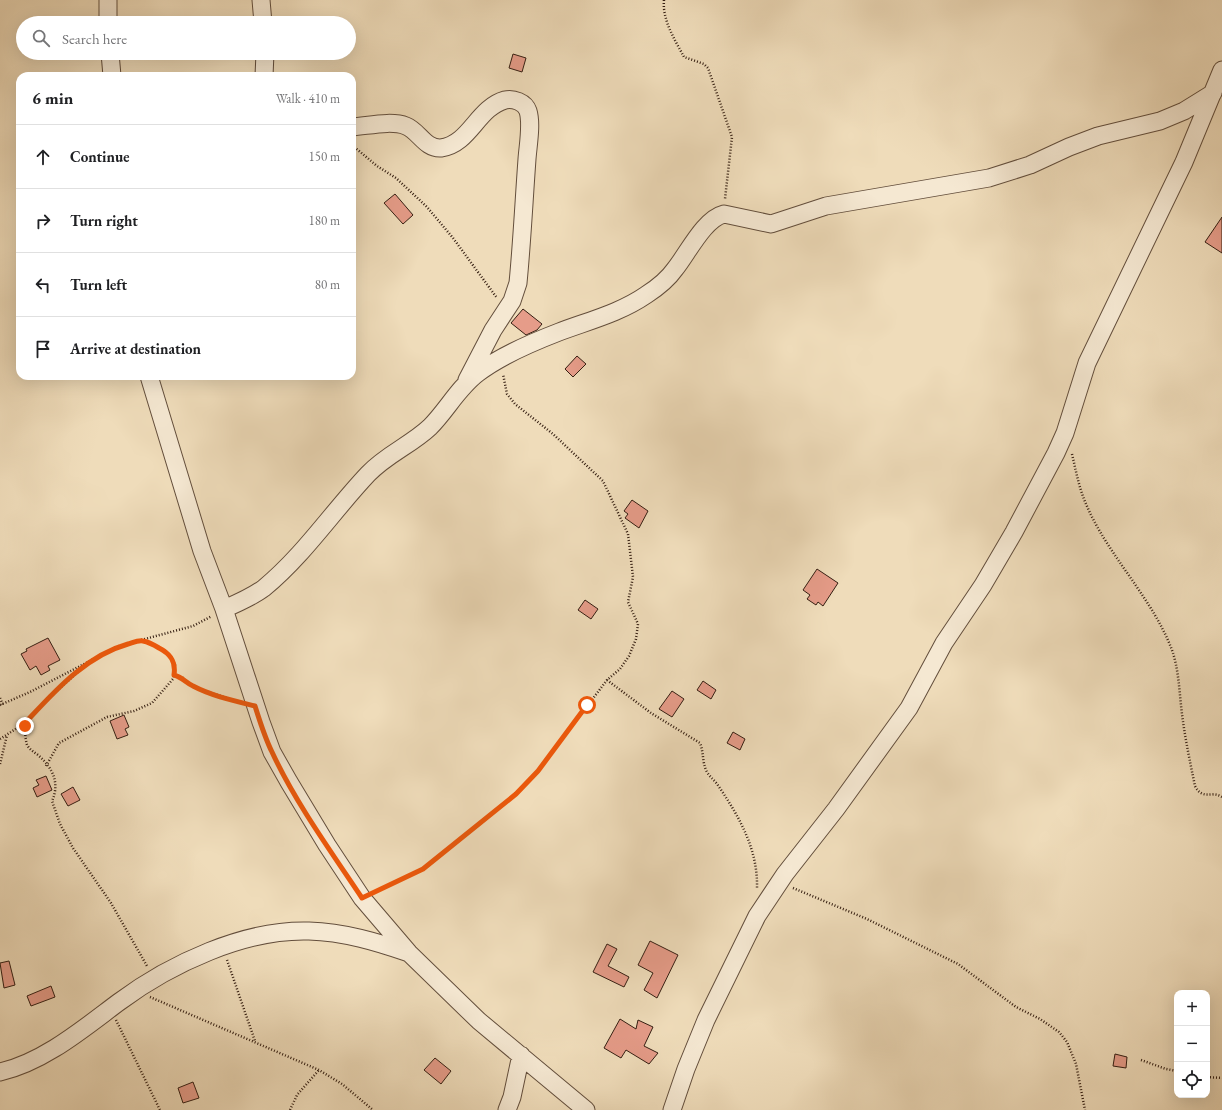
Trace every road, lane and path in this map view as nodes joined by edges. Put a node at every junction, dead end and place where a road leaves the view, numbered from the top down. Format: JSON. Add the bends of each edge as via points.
{"nodes":[{"id":1,"x":108,"y":0,"type":"edge"},
{"id":2,"x":261,"y":0,"type":"edge"},
{"id":3,"x":664,"y":0,"type":"edge"},
{"id":4,"x":108,"y":16,"type":"edge"},
{"id":5,"x":262,"y":16,"type":"edge"},
{"id":6,"x":111,"y":60,"type":"edge"},
{"id":7,"x":265,"y":60,"type":"edge"},
{"id":8,"x":1222,"y":70,"type":"edge"},
{"id":9,"x":112,"y":72,"type":"edge"},
{"id":10,"x":264,"y":72,"type":"edge"},
{"id":11,"x":1213,"y":93,"type":"junction"},
{"id":12,"x":356,"y":127,"type":"edge"},
{"id":13,"x":356,"y":148,"type":"edge"},
{"id":14,"x":724,"y":214,"type":"junction"},
{"id":15,"x":505,"y":312,"type":"junction"},
{"id":16,"x":501,"y":360,"type":"junction"},
{"id":17,"x":150,"y":380,"type":"edge"},
{"id":18,"x":465,"y":384,"type":"junction"},
{"id":19,"x":1065,"y":433,"type":"junction"},
{"id":20,"x":224,"y":609,"type":"junction"},
{"id":21,"x":141,"y":640,"type":"junction"},
{"id":22,"x":91,"y":660,"type":"junction"},
{"id":23,"x":174,"y":675,"type":"junction"},
{"id":24,"x":607,"y":680,"type":"junction"},
{"id":25,"x":0,"y":698,"type":"edge"},
{"id":26,"x":2,"y":705,"type":"edge"},
{"id":27,"x":255,"y":706,"type":"junction"},
{"id":28,"x":25,"y":723,"type":"junction"},
{"id":29,"x":7,"y":735,"type":"junction"},
{"id":30,"x":0,"y":739,"type":"edge"},
{"id":31,"x":0,"y":764,"type":"edge"},
{"id":32,"x":46,"y":766,"type":"junction"},
{"id":33,"x":1222,"y":797,"type":"edge"},
{"id":34,"x":779,"y":882,"type":"junction"},
{"id":35,"x":362,"y":898,"type":"junction"},
{"id":36,"x":757,"y":916,"type":"junction"},
{"id":37,"x":222,"y":946,"type":"junction"},
{"id":38,"x":409,"y":954,"type":"junction"},
{"id":39,"x":158,"y":978,"type":"junction"},
{"id":40,"x":134,"y":990,"type":"junction"},
{"id":41,"x":110,"y":1008,"type":"junction"},
{"id":42,"x":255,"y":1041,"type":"junction"},
{"id":43,"x":521,"y":1055,"type":"junction"},
{"id":44,"x":1141,"y":1060,"type":"dead end"},
{"id":45,"x":319,"y":1070,"type":"junction"},
{"id":46,"x":1174,"y":1070,"type":"edge"},
{"id":47,"x":0,"y":1072,"type":"edge"},
{"id":48,"x":1210,"y":1076,"type":"edge"},
{"id":49,"x":1222,"y":1078,"type":"edge"},
{"id":50,"x":160,"y":1110,"type":"edge"},
{"id":51,"x":290,"y":1110,"type":"edge"},
{"id":52,"x":373,"y":1110,"type":"edge"},
{"id":53,"x":507,"y":1110,"type":"edge"},
{"id":54,"x":586,"y":1110,"type":"edge"},
{"id":55,"x":672,"y":1110,"type":"edge"},
{"id":56,"x":1085,"y":1110,"type":"edge"}],
"edges":[{"from":1,"to":4,"type":"street"},
{"from":2,"to":5,"type":"street"},
{"from":3,"to":14,"type":"path","via":[[671,33],[684,57],[708,68],[731,131]]},
{"from":6,"to":9,"type":"street"},
{"from":7,"to":10,"type":"street"},
{"from":8,"to":11,"type":"street"},
{"from":11,"to":14,"type":"street","via":[[1184,111],[1160,121],[1098,136],[1030,165],[989,178],[826,206],[771,224]]},
{"from":11,"to":19,"type":"street","via":[[1184,162],[1087,363]]},
{"from":12,"to":15,"type":"street","via":[[399,124],[414,131],[429,145],[443,148],[466,135],[492,106],[506,100],[516,101],[528,110],[518,283]]},
{"from":13,"to":15,"type":"path","via":[[396,178],[428,207],[489,285]]},
{"from":14,"to":16,"type":"street","via":[[718,215],[701,232],[674,271],[645,296],[605,316],[559,332]]},
{"from":15,"to":18,"type":"street"},
{"from":16,"to":18,"type":"street","via":[[479,372]]},
{"from":16,"to":24,"type":"path","via":[[507,394],[515,404],[553,434],[603,480],[628,534],[633,577],[628,602],[638,624],[636,639],[620,669]]},
{"from":17,"to":20,"type":"street","via":[[202,551]]},
{"from":18,"to":20,"type":"street","via":[[430,427],[387,457],[368,474],[264,588]]},
{"from":19,"to":33,"type":"path","via":[[1086,506],[1160,622],[1171,647],[1195,786],[1203,795]]},
{"from":19,"to":34,"type":"street","via":[[1014,532],[944,644],[909,708]]},
{"from":20,"to":21,"type":"path","via":[[193,626]]},
{"from":20,"to":27,"type":"street"},
{"from":21,"to":22,"type":"path","via":[[119,646]]},
{"from":21,"to":23,"type":"path","via":[[164,650],[172,658],[175,665]]},
{"from":22,"to":26,"type":"path"},
{"from":22,"to":28,"type":"path"},
{"from":23,"to":27,"type":"path","via":[[183,678],[193,687]]},
{"from":23,"to":32,"type":"path","via":[[152,704],[108,717],[59,743]]},
{"from":24,"to":35,"type":"path","via":[[538,771],[516,794],[423,869]]},
{"from":24,"to":36,"type":"path","via":[[651,713],[700,743],[703,764],[738,817],[753,854],[757,874]]},
{"from":25,"to":26,"type":"path"},
{"from":27,"to":35,"type":"street","via":[[272,752]]},
{"from":28,"to":29,"type":"path"},
{"from":28,"to":32,"type":"path","via":[[27,744]]},
{"from":29,"to":30,"type":"path"},
{"from":29,"to":31,"type":"path"},
{"from":32,"to":39,"type":"path","via":[[56,780],[56,792],[52,801],[60,824],[73,848],[111,903],[148,968]]},
{"from":34,"to":36,"type":"street"},
{"from":34,"to":56,"type":"path","via":[[867,920],[958,964],[1016,1007],[1058,1032],[1067,1042],[1076,1064]]},
{"from":35,"to":38,"type":"street"},
{"from":36,"to":55,"type":"street","via":[[706,1020]]},
{"from":37,"to":38,"type":"street","via":[[276,933],[309,931],[372,941]]},
{"from":37,"to":39,"type":"street"},
{"from":37,"to":42,"type":"path"},
{"from":38,"to":43,"type":"street","via":[[479,1021]]},
{"from":39,"to":40,"type":"street"},
{"from":40,"to":41,"type":"street"},
{"from":40,"to":42,"type":"path"},
{"from":41,"to":47,"type":"street","via":[[60,1045],[11,1070]]},
{"from":41,"to":50,"type":"path"},
{"from":42,"to":45,"type":"path"},
{"from":43,"to":53,"type":"street"},
{"from":43,"to":54,"type":"street"},
{"from":44,"to":46,"type":"path"},
{"from":45,"to":51,"type":"path","via":[[297,1095]]},
{"from":45,"to":52,"type":"path","via":[[342,1084]]},
{"from":48,"to":49,"type":"path"}]}
